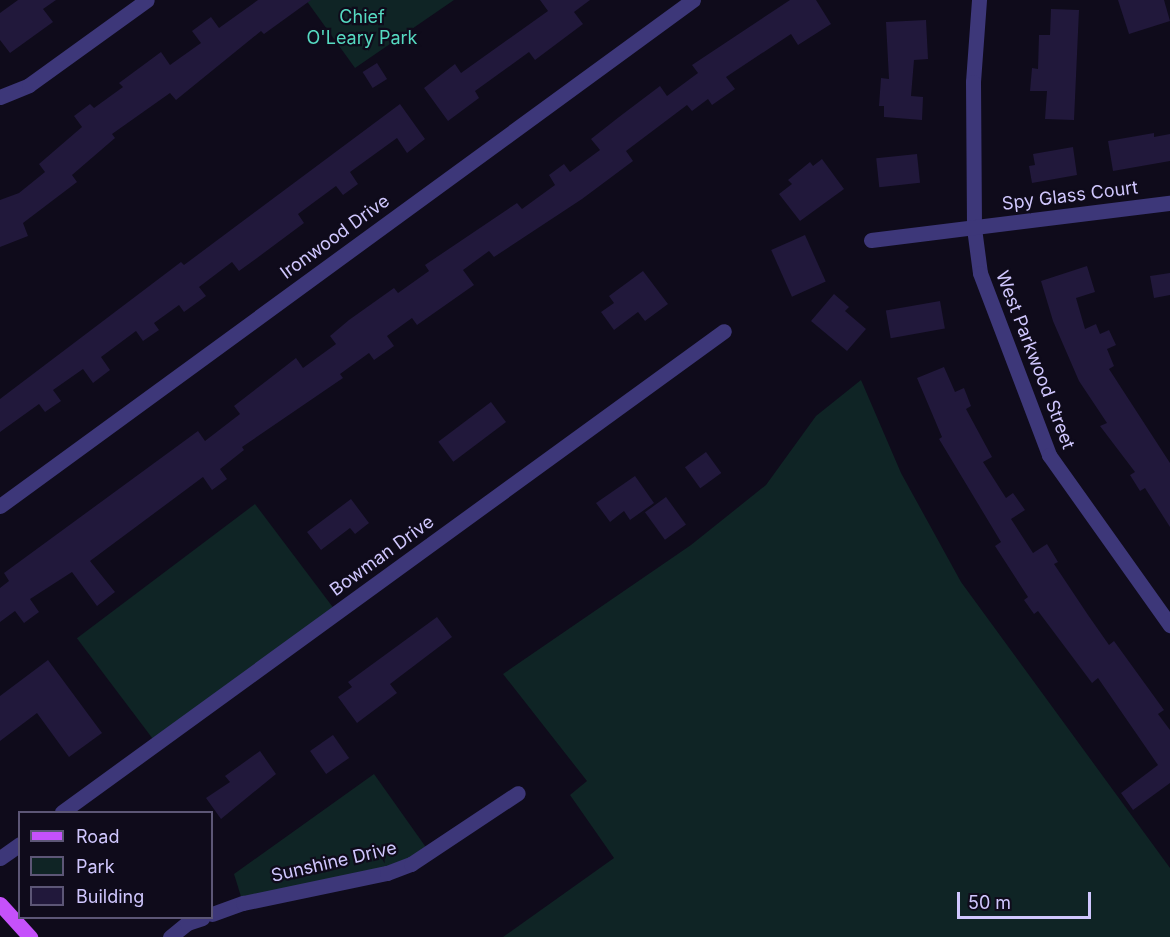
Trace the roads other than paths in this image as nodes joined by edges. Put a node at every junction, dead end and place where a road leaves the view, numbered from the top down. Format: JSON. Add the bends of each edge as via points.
{"nodes":[{"id":1,"x":147,"y":0,"type":"edge"},
{"id":2,"x":693,"y":0,"type":"edge"},
{"id":3,"x":979,"y":0,"type":"edge"},
{"id":4,"x":0,"y":97,"type":"edge"},
{"id":5,"x":1170,"y":203,"type":"edge"},
{"id":6,"x":974,"y":228,"type":"junction"},
{"id":7,"x":871,"y":240,"type":"dead end"},
{"id":8,"x":724,"y":331,"type":"dead end"},
{"id":9,"x":0,"y":506,"type":"edge"},
{"id":10,"x":1170,"y":625,"type":"edge"},
{"id":11,"x":518,"y":793,"type":"dead end"},
{"id":12,"x":65,"y":811,"type":"edge"},
{"id":13,"x":18,"y":845,"type":"edge"},
{"id":14,"x":0,"y":858,"type":"edge"},
{"id":15,"x":0,"y":904,"type":"edge"},
{"id":16,"x":213,"y":914,"type":"edge"},
{"id":17,"x":199,"y":919,"type":"edge"},
{"id":18,"x":30,"y":937,"type":"edge"},
{"id":19,"x":170,"y":937,"type":"edge"}],
"edges":[{"from":1,"to":4,"type":"street","via":[[29,85]]},
{"from":2,"to":9,"type":"street","name":"Ironwood Drive"},
{"from":3,"to":6,"type":"street","name":"West Parkwood Street","via":[[973,82]]},
{"from":5,"to":6,"type":"street","name":"Spy Glass Court"},
{"from":6,"to":7,"type":"street","name":"Spy Glass Court"},
{"from":6,"to":10,"type":"street","name":"West Parkwood Street","via":[[980,273],[1048,455]]},
{"from":8,"to":12,"type":"street","name":"Bowman Drive"},
{"from":11,"to":16,"type":"street","name":"Sunshine Drive","via":[[411,864],[387,873],[243,903]]},
{"from":13,"to":14,"type":"street"},
{"from":15,"to":18,"type":"main road"},
{"from":17,"to":19,"type":"street"}]}
